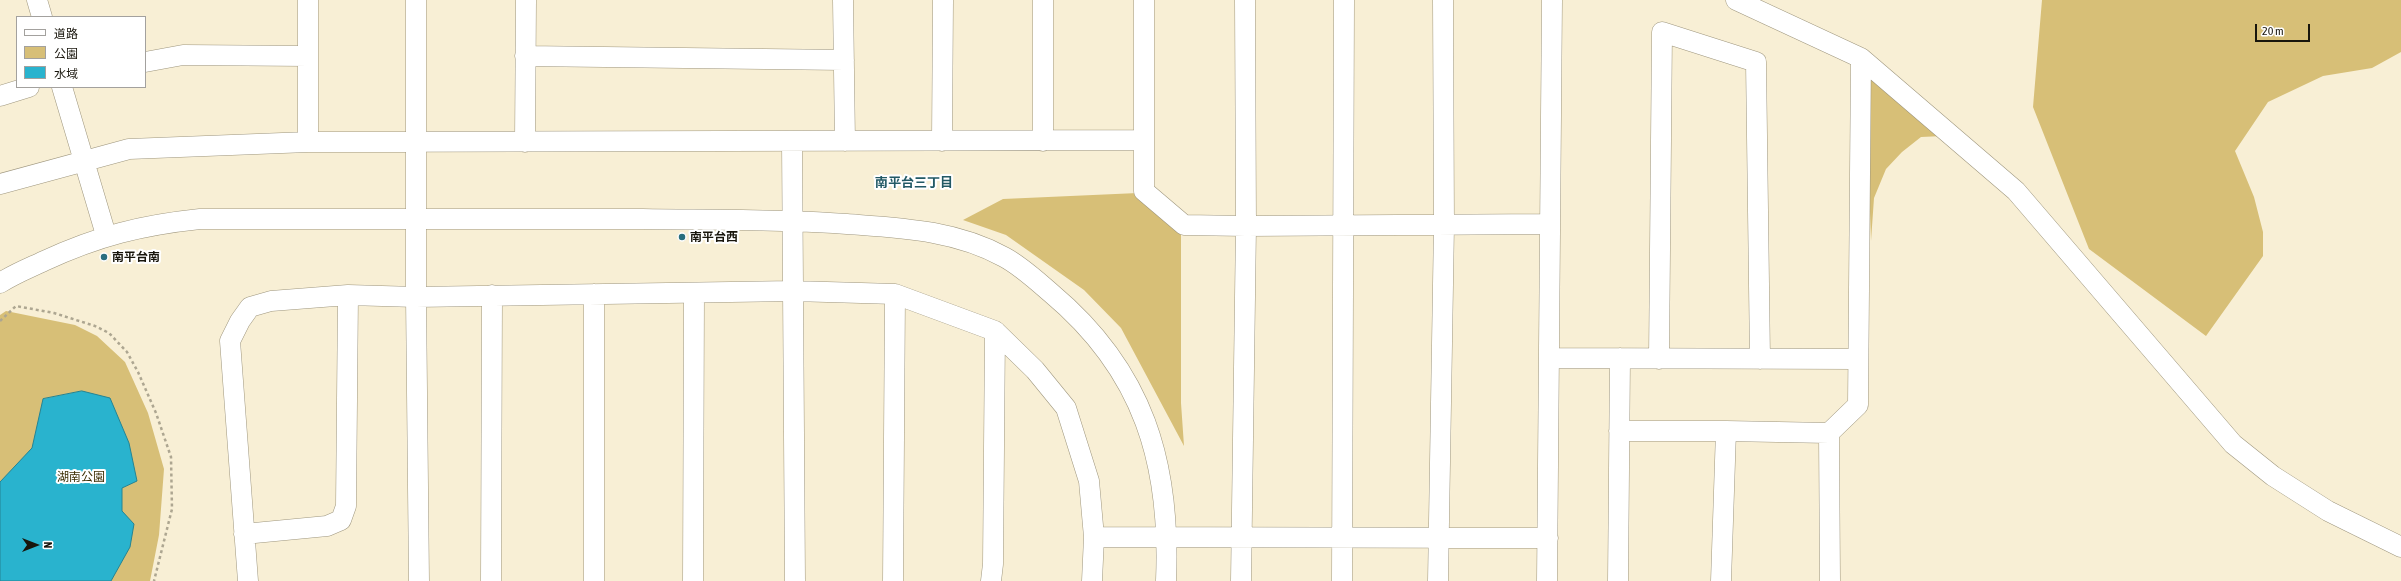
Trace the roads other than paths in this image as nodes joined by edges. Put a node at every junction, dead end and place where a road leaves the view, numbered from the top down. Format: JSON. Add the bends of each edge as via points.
{"nodes":[{"id":1,"x":37,"y":0,"type":"edge"},
{"id":2,"x":308,"y":0,"type":"edge"},
{"id":3,"x":416,"y":0,"type":"edge"},
{"id":4,"x":526,"y":0,"type":"edge"},
{"id":5,"x":843,"y":0,"type":"edge"},
{"id":6,"x":943,"y":0,"type":"edge"},
{"id":7,"x":1043,"y":0,"type":"edge"},
{"id":8,"x":1144,"y":0,"type":"edge"},
{"id":9,"x":1245,"y":0,"type":"edge"},
{"id":10,"x":1344,"y":0,"type":"edge"},
{"id":11,"x":1443,"y":0,"type":"edge"},
{"id":12,"x":1552,"y":0,"type":"edge"},
{"id":13,"x":1736,"y":0,"type":"edge"},
{"id":14,"x":42,"y":16,"type":"edge"},
{"id":15,"x":308,"y":56,"type":"junction"},
{"id":16,"x":525,"y":56,"type":"junction"},
{"id":17,"x":1861,"y":58,"type":"junction"},
{"id":18,"x":844,"y":60,"type":"junction"},
{"id":19,"x":146,"y":62,"type":"edge"},
{"id":20,"x":26,"y":88,"type":"edge"},
{"id":21,"x":62,"y":88,"type":"edge"},
{"id":22,"x":0,"y":96,"type":"edge"},
{"id":23,"x":1144,"y":140,"type":"junction"},
{"id":24,"x":792,"y":141,"type":"junction"},
{"id":25,"x":845,"y":141,"type":"junction"},
{"id":26,"x":942,"y":141,"type":"junction"},
{"id":27,"x":1043,"y":141,"type":"junction"},
{"id":28,"x":308,"y":142,"type":"junction"},
{"id":29,"x":416,"y":142,"type":"junction"},
{"id":30,"x":525,"y":142,"type":"junction"},
{"id":31,"x":84,"y":162,"type":"junction"},
{"id":32,"x":0,"y":184,"type":"edge"},
{"id":33,"x":416,"y":218,"type":"junction"},
{"id":34,"x":792,"y":220,"type":"junction"},
{"id":35,"x":1550,"y":224,"type":"junction"},
{"id":36,"x":1444,"y":225,"type":"junction"},
{"id":37,"x":1246,"y":226,"type":"junction"},
{"id":38,"x":1344,"y":226,"type":"junction"},
{"id":39,"x":106,"y":235,"type":"junction"},
{"id":40,"x":0,"y":283,"type":"edge"},
{"id":41,"x":793,"y":292,"type":"junction"},
{"id":42,"x":694,"y":293,"type":"junction"},
{"id":43,"x":594,"y":294,"type":"junction"},
{"id":44,"x":895,"y":294,"type":"junction"},
{"id":45,"x":348,"y":295,"type":"junction"},
{"id":46,"x":492,"y":296,"type":"junction"},
{"id":47,"x":416,"y":297,"type":"junction"},
{"id":48,"x":995,"y":331,"type":"junction"},
{"id":49,"x":1550,"y":358,"type":"junction"},
{"id":50,"x":1620,"y":358,"type":"junction"},
{"id":51,"x":1659,"y":359,"type":"junction"},
{"id":52,"x":1760,"y":359,"type":"junction"},
{"id":53,"x":1858,"y":359,"type":"junction"},
{"id":54,"x":1619,"y":431,"type":"junction"},
{"id":55,"x":1726,"y":431,"type":"junction"},
{"id":56,"x":1829,"y":433,"type":"junction"},
{"id":57,"x":244,"y":534,"type":"junction"},
{"id":58,"x":1094,"y":537,"type":"junction"},
{"id":59,"x":1241,"y":538,"type":"junction"},
{"id":60,"x":1342,"y":538,"type":"junction"},
{"id":61,"x":1439,"y":538,"type":"junction"},
{"id":62,"x":1548,"y":538,"type":"junction"},
{"id":63,"x":1168,"y":539,"type":"junction"},
{"id":64,"x":2401,"y":547,"type":"edge"},
{"id":65,"x":248,"y":581,"type":"edge"},
{"id":66,"x":419,"y":581,"type":"edge"},
{"id":67,"x":491,"y":581,"type":"edge"},
{"id":68,"x":594,"y":581,"type":"edge"},
{"id":69,"x":693,"y":581,"type":"edge"},
{"id":70,"x":796,"y":581,"type":"edge"},
{"id":71,"x":893,"y":581,"type":"edge"},
{"id":72,"x":991,"y":581,"type":"edge"},
{"id":73,"x":1092,"y":581,"type":"edge"},
{"id":74,"x":1166,"y":581,"type":"edge"},
{"id":75,"x":1241,"y":581,"type":"edge"},
{"id":76,"x":1342,"y":581,"type":"edge"},
{"id":77,"x":1438,"y":581,"type":"edge"},
{"id":78,"x":1547,"y":581,"type":"edge"},
{"id":79,"x":1618,"y":581,"type":"edge"},
{"id":80,"x":1721,"y":581,"type":"edge"},
{"id":81,"x":1830,"y":581,"type":"edge"}],
"edges":[{"from":1,"to":14,"type":"street"},
{"from":2,"to":15,"type":"street"},
{"from":3,"to":29,"type":"street"},
{"from":4,"to":16,"type":"street"},
{"from":5,"to":18,"type":"street"},
{"from":6,"to":26,"type":"street"},
{"from":7,"to":27,"type":"street"},
{"from":8,"to":23,"type":"street"},
{"from":9,"to":37,"type":"street"},
{"from":10,"to":38,"type":"street"},
{"from":11,"to":36,"type":"street"},
{"from":12,"to":35,"type":"street"},
{"from":13,"to":17,"type":"street"},
{"from":15,"to":19,"type":"street","via":[[183,55]]},
{"from":15,"to":28,"type":"street"},
{"from":16,"to":18,"type":"street"},
{"from":16,"to":30,"type":"street"},
{"from":17,"to":53,"type":"street"},
{"from":17,"to":64,"type":"street","via":[[2016,191],[2233,444],[2273,476],[2328,511]]},
{"from":18,"to":25,"type":"street"},
{"from":20,"to":22,"type":"street"},
{"from":21,"to":31,"type":"street"},
{"from":23,"to":27,"type":"street"},
{"from":23,"to":37,"type":"street","via":[[1144,191],[1184,225]]},
{"from":24,"to":25,"type":"street"},
{"from":24,"to":30,"type":"street"},
{"from":24,"to":34,"type":"street"},
{"from":25,"to":26,"type":"street"},
{"from":26,"to":27,"type":"street"},
{"from":28,"to":29,"type":"street"},
{"from":28,"to":31,"type":"street","via":[[129,149]]},
{"from":29,"to":30,"type":"street"},
{"from":29,"to":33,"type":"street"},
{"from":31,"to":32,"type":"street"},
{"from":31,"to":39,"type":"street"},
{"from":33,"to":34,"type":"street"},
{"from":33,"to":39,"type":"street","via":[[200,219],[153,224]]},
{"from":33,"to":47,"type":"street"},
{"from":34,"to":41,"type":"street"},
{"from":34,"to":63,"type":"street","via":[[900,227],[941,234],[1003,257],[1064,303],[1098,339],[1124,377],[1145,420],[1159,464]]},
{"from":35,"to":36,"type":"street"},
{"from":35,"to":49,"type":"street"},
{"from":36,"to":38,"type":"street"},
{"from":36,"to":61,"type":"street"},
{"from":37,"to":38,"type":"street"},
{"from":37,"to":59,"type":"street"},
{"from":38,"to":60,"type":"street"},
{"from":39,"to":40,"type":"street","via":[[60,253]]},
{"from":41,"to":42,"type":"street"},
{"from":41,"to":44,"type":"street"},
{"from":41,"to":70,"type":"street"},
{"from":42,"to":43,"type":"street"},
{"from":42,"to":69,"type":"street"},
{"from":43,"to":46,"type":"street"},
{"from":43,"to":68,"type":"street"},
{"from":44,"to":48,"type":"street"},
{"from":44,"to":71,"type":"street"},
{"from":45,"to":47,"type":"street"},
{"from":45,"to":57,"type":"street","via":[[346,506],[341,520],[327,526]]},
{"from":45,"to":57,"type":"street","via":[[271,301],[250,307],[230,341]]},
{"from":46,"to":47,"type":"street"},
{"from":46,"to":67,"type":"street"},
{"from":47,"to":66,"type":"street"},
{"from":48,"to":58,"type":"street","via":[[1035,370],[1066,408],[1089,481]]},
{"from":48,"to":72,"type":"street"},
{"from":49,"to":50,"type":"street"},
{"from":49,"to":62,"type":"street"},
{"from":50,"to":51,"type":"street"},
{"from":50,"to":54,"type":"street"},
{"from":51,"to":52,"type":"street"},
{"from":51,"to":52,"type":"street","via":[[1662,32],[1756,62]]},
{"from":52,"to":53,"type":"street"},
{"from":53,"to":56,"type":"street","via":[[1858,405]]},
{"from":54,"to":55,"type":"street"},
{"from":54,"to":79,"type":"street"},
{"from":55,"to":56,"type":"street"},
{"from":55,"to":80,"type":"street"},
{"from":56,"to":81,"type":"street"},
{"from":57,"to":65,"type":"street"},
{"from":58,"to":63,"type":"street"},
{"from":58,"to":73,"type":"street"},
{"from":59,"to":60,"type":"street"},
{"from":59,"to":63,"type":"street"},
{"from":59,"to":75,"type":"street"},
{"from":60,"to":61,"type":"street"},
{"from":60,"to":76,"type":"street"},
{"from":61,"to":62,"type":"street"},
{"from":61,"to":77,"type":"street"},
{"from":62,"to":78,"type":"street"},
{"from":63,"to":74,"type":"street"}]}
